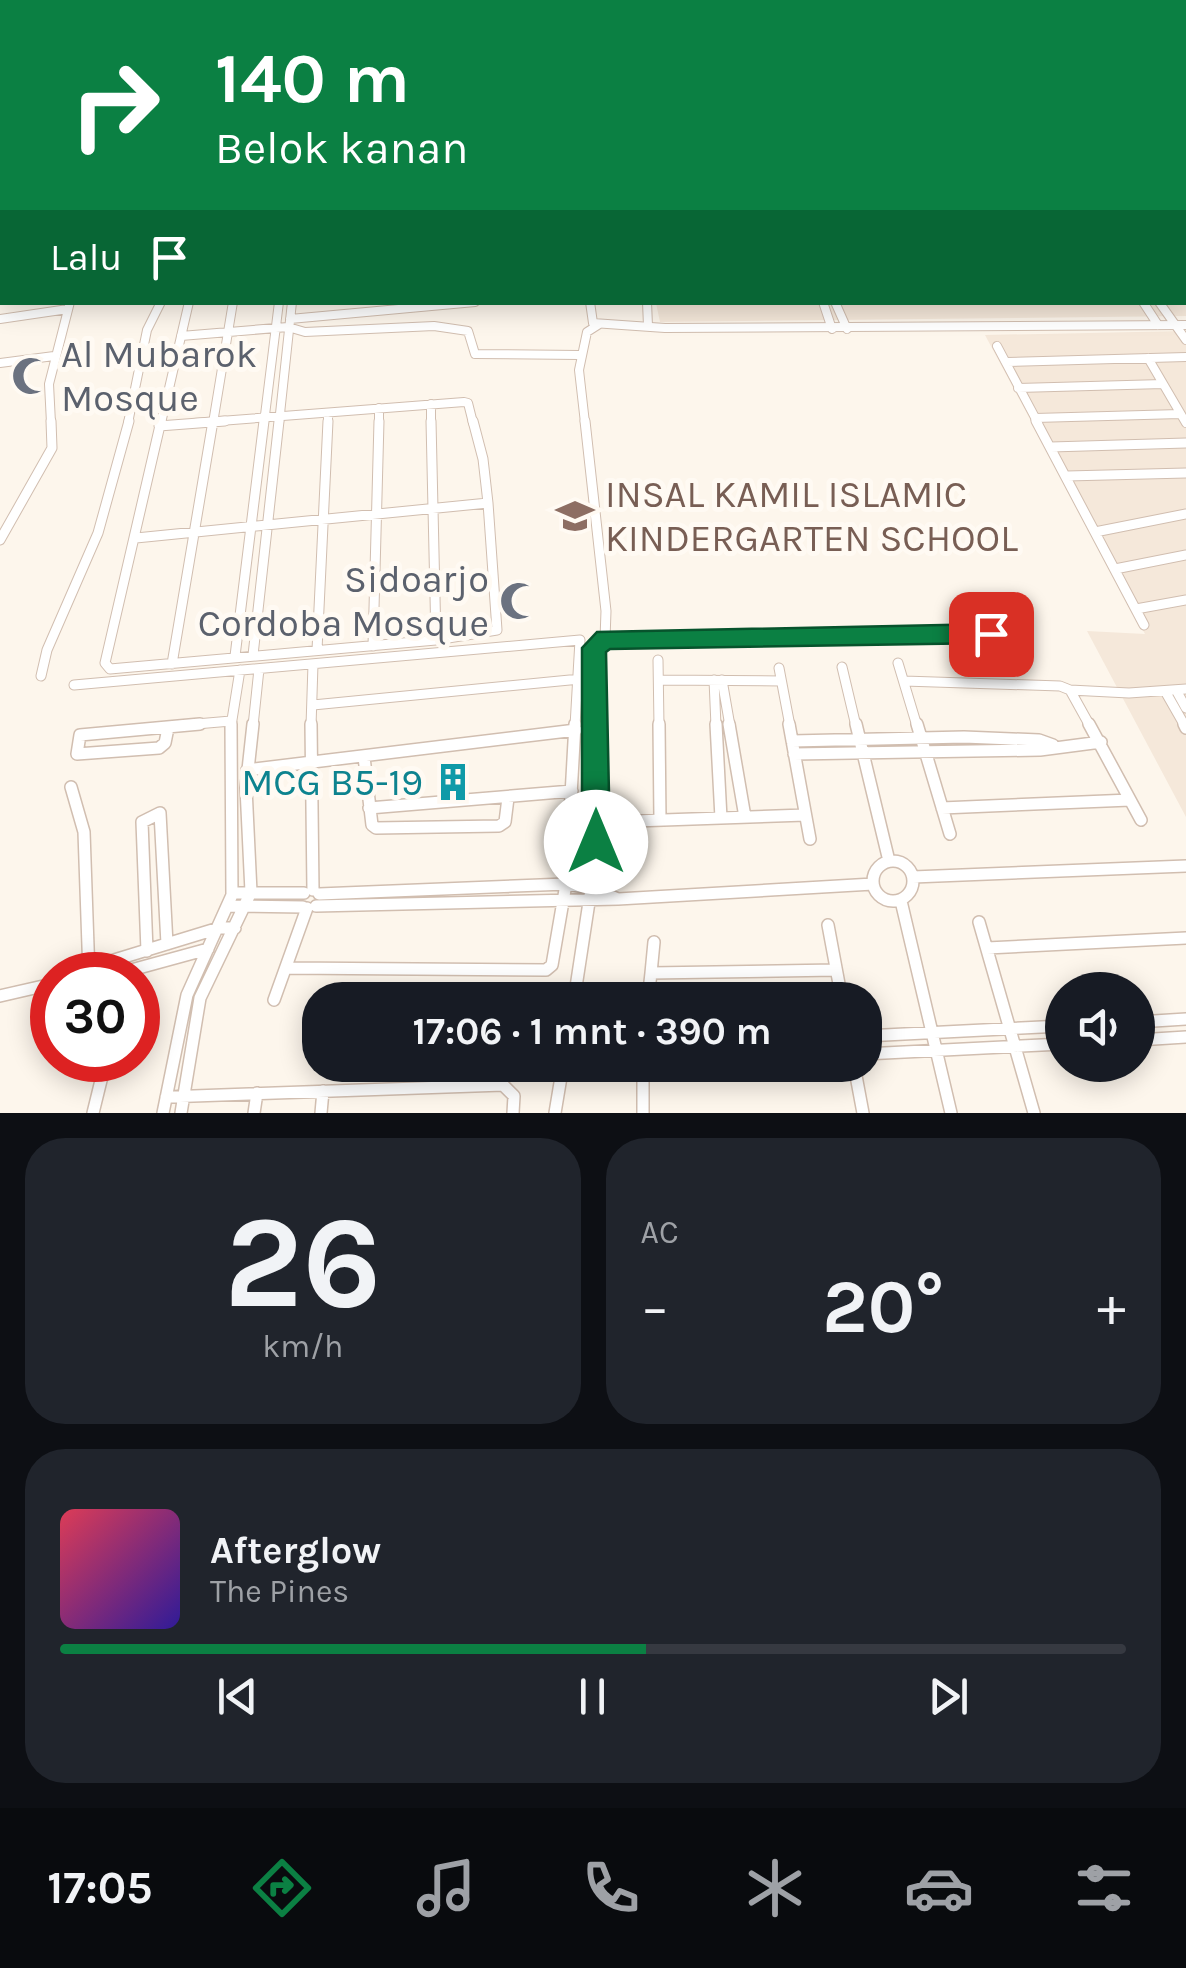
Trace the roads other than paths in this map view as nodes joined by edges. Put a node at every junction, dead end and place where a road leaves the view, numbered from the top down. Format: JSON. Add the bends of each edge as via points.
{"nodes":[{"id":1,"x":160,"y":305,"type":"edge"},
{"id":2,"x":187,"y":305,"type":"edge"},
{"id":3,"x":234,"y":305,"type":"edge"},
{"id":4,"x":279,"y":305,"type":"edge"},
{"id":5,"x":292,"y":305,"type":"edge"},
{"id":6,"x":448,"y":305,"type":"edge"},
{"id":7,"x":590,"y":305,"type":"edge"},
{"id":8,"x":647,"y":305,"type":"edge"},
{"id":9,"x":824,"y":305,"type":"edge"},
{"id":10,"x":836,"y":305,"type":"edge"},
{"id":11,"x":1145,"y":305,"type":"edge"},
{"id":12,"x":69,"y":306,"type":"edge"},
{"id":13,"x":0,"y":319,"type":"edge"},
{"id":14,"x":1180,"y":321,"type":"edge"},
{"id":15,"x":1156,"y":322,"type":"junction"},
{"id":16,"x":289,"y":323,"type":"junction"},
{"id":17,"x":598,"y":325,"type":"junction"},
{"id":18,"x":648,"y":326,"type":"junction"},
{"id":19,"x":277,"y":328,"type":"junction"},
{"id":20,"x":832,"y":329,"type":"junction"},
{"id":21,"x":847,"y":329,"type":"junction"},
{"id":22,"x":231,"y":331,"type":"junction"},
{"id":23,"x":181,"y":336,"type":"junction"},
{"id":24,"x":1186,"y":340,"type":"edge"},
{"id":25,"x":997,"y":346,"type":"dead end"},
{"id":26,"x":54,"y":356,"type":"junction"},
{"id":27,"x":579,"y":356,"type":"junction"},
{"id":28,"x":1148,"y":358,"type":"junction"},
{"id":29,"x":1186,"y":358,"type":"edge"},
{"id":30,"x":1007,"y":362,"type":"junction"},
{"id":31,"x":0,"y":363,"type":"edge"},
{"id":32,"x":1163,"y":384,"type":"junction"},
{"id":33,"x":1018,"y":388,"type":"junction"},
{"id":34,"x":431,"y":404,"type":"junction"},
{"id":35,"x":379,"y":408,"type":"junction"},
{"id":36,"x":328,"y":413,"type":"junction"},
{"id":37,"x":1180,"y":414,"type":"junction"},
{"id":38,"x":280,"y":416,"type":"junction"},
{"id":39,"x":266,"y":418,"type":"junction"},
{"id":40,"x":1035,"y":418,"type":"junction"},
{"id":41,"x":213,"y":422,"type":"junction"},
{"id":42,"x":1186,"y":424,"type":"edge"},
{"id":43,"x":158,"y":426,"type":"junction"},
{"id":44,"x":1186,"y":443,"type":"edge"},
{"id":45,"x":1050,"y":446,"type":"junction"},
{"id":46,"x":1186,"y":473,"type":"edge"},
{"id":47,"x":1066,"y":476,"type":"junction"},
{"id":48,"x":488,"y":504,"type":"junction"},
{"id":49,"x":435,"y":508,"type":"junction"},
{"id":50,"x":377,"y":514,"type":"junction"},
{"id":51,"x":1186,"y":514,"type":"edge"},
{"id":52,"x":324,"y":520,"type":"junction"},
{"id":53,"x":249,"y":526,"type":"junction"},
{"id":54,"x":265,"y":526,"type":"junction"},
{"id":55,"x":194,"y":532,"type":"junction"},
{"id":56,"x":1095,"y":532,"type":"junction"},
{"id":57,"x":136,"y":538,"type":"junction"},
{"id":58,"x":0,"y":540,"type":"edge"},
{"id":59,"x":1186,"y":555,"type":"edge"},
{"id":60,"x":1115,"y":569,"type":"junction"},
{"id":61,"x":1186,"y":600,"type":"edge"},
{"id":62,"x":1136,"y":609,"type":"junction"},
{"id":63,"x":1144,"y":625,"type":"dead end"},
{"id":64,"x":991,"y":634,"type":"dead end"},
{"id":65,"x":605,"y":639,"type":"junction"},
{"id":66,"x":436,"y":640,"type":"junction"},
{"id":67,"x":373,"y":646,"type":"junction"},
{"id":68,"x":316,"y":650,"type":"junction"},
{"id":69,"x":253,"y":655,"type":"junction"},
{"id":70,"x":235,"y":656,"type":"junction"},
{"id":71,"x":658,"y":660,"type":"dead end"},
{"id":72,"x":172,"y":664,"type":"junction"},
{"id":73,"x":313,"y":664,"type":"junction"},
{"id":74,"x":898,"y":664,"type":"dead end"},
{"id":75,"x":842,"y":667,"type":"dead end"},
{"id":76,"x":779,"y":668,"type":"dead end"},
{"id":77,"x":259,"y":669,"type":"junction"},
{"id":78,"x":240,"y":670,"type":"junction"},
{"id":79,"x":41,"y":676,"type":"dead end"},
{"id":80,"x":580,"y":679,"type":"junction"},
{"id":81,"x":658,"y":680,"type":"junction"},
{"id":82,"x":718,"y":680,"type":"junction"},
{"id":83,"x":781,"y":681,"type":"junction"},
{"id":84,"x":904,"y":681,"type":"junction"},
{"id":85,"x":74,"y":685,"type":"dead end"},
{"id":86,"x":1070,"y":690,"type":"junction"},
{"id":87,"x":1179,"y":697,"type":"edge"},
{"id":88,"x":313,"y":705,"type":"junction"},
{"id":89,"x":231,"y":722,"type":"junction"},
{"id":90,"x":168,"y":728,"type":"junction"},
{"id":91,"x":1186,"y":728,"type":"edge"},
{"id":92,"x":576,"y":730,"type":"junction"},
{"id":93,"x":792,"y":741,"type":"junction"},
{"id":94,"x":1100,"y":742,"type":"junction"},
{"id":95,"x":861,"y":744,"type":"junction"},
{"id":96,"x":923,"y":744,"type":"junction"},
{"id":97,"x":794,"y":754,"type":"junction"},
{"id":98,"x":364,"y":757,"type":"junction"},
{"id":99,"x":310,"y":762,"type":"junction"},
{"id":100,"x":247,"y":770,"type":"junction"},
{"id":101,"x":71,"y":787,"type":"dead end"},
{"id":102,"x":572,"y":791,"type":"junction"},
{"id":103,"x":508,"y":798,"type":"junction"},
{"id":104,"x":1130,"y":800,"type":"junction"},
{"id":105,"x":369,"y":808,"type":"junction"},
{"id":106,"x":942,"y":808,"type":"junction"},
{"id":107,"x":805,"y":814,"type":"junction"},
{"id":108,"x":745,"y":817,"type":"junction"},
{"id":109,"x":721,"y":818,"type":"junction"},
{"id":110,"x":660,"y":820,"type":"junction"},
{"id":111,"x":1141,"y":820,"type":"dead end"},
{"id":112,"x":635,"y":821,"type":"dead end"},
{"id":113,"x":950,"y":834,"type":"dead end"},
{"id":114,"x":810,"y":839,"type":"dead end"},
{"id":115,"x":889,"y":861,"type":"junction"},
{"id":116,"x":1186,"y":866,"type":"edge"},
{"id":117,"x":912,"y":877,"type":"junction"},
{"id":118,"x":566,"y":884,"type":"junction"},
{"id":119,"x":873,"y":884,"type":"junction"},
{"id":120,"x":250,"y":892,"type":"junction"},
{"id":121,"x":591,"y":895,"type":"junction"},
{"id":122,"x":231,"y":899,"type":"junction"},
{"id":123,"x":310,"y":899,"type":"junction"},
{"id":124,"x":564,"y":899,"type":"junction"},
{"id":125,"x":901,"y":901,"type":"junction"},
{"id":126,"x":247,"y":905,"type":"junction"},
{"id":127,"x":979,"y":922,"type":"dead end"},
{"id":128,"x":828,"y":925,"type":"dead end"},
{"id":129,"x":219,"y":928,"type":"junction"},
{"id":130,"x":235,"y":928,"type":"junction"},
{"id":131,"x":1186,"y":938,"type":"edge"},
{"id":132,"x":654,"y":942,"type":"dead end"},
{"id":133,"x":167,"y":944,"type":"junction"},
{"id":134,"x":208,"y":948,"type":"junction"},
{"id":135,"x":987,"y":948,"type":"junction"},
{"id":136,"x":146,"y":951,"type":"joint"},
{"id":137,"x":86,"y":952,"type":"edge"},
{"id":138,"x":160,"y":963,"type":"edge"},
{"id":139,"x":288,"y":968,"type":"junction"},
{"id":140,"x":836,"y":970,"type":"junction"},
{"id":141,"x":651,"y":973,"type":"junction"},
{"id":142,"x":577,"y":982,"type":"edge"},
{"id":143,"x":650,"y":982,"type":"edge"},
{"id":144,"x":838,"y":982,"type":"edge"},
{"id":145,"x":30,"y":989,"type":"edge"},
{"id":146,"x":0,"y":996,"type":"edge"},
{"id":147,"x":274,"y":1000,"type":"dead end"},
{"id":148,"x":1186,"y":1020,"type":"edge"},
{"id":149,"x":1155,"y":1021,"type":"edge"},
{"id":150,"x":1045,"y":1027,"type":"edge"},
{"id":151,"x":1009,"y":1028,"type":"junction"},
{"id":152,"x":931,"y":1032,"type":"junction"},
{"id":153,"x":882,"y":1035,"type":"edge"},
{"id":154,"x":1186,"y":1037,"type":"edge"},
{"id":155,"x":1155,"y":1039,"type":"edge"},
{"id":156,"x":1045,"y":1045,"type":"edge"},
{"id":157,"x":1014,"y":1046,"type":"junction"},
{"id":158,"x":935,"y":1050,"type":"junction"},
{"id":159,"x":882,"y":1053,"type":"edge"},
{"id":160,"x":101,"y":1082,"type":"edge"},
{"id":161,"x":560,"y":1082,"type":"edge"},
{"id":162,"x":643,"y":1082,"type":"edge"},
{"id":163,"x":857,"y":1082,"type":"edge"},
{"id":164,"x":323,"y":1091,"type":"junction"},
{"id":165,"x":257,"y":1093,"type":"junction"},
{"id":166,"x":184,"y":1095,"type":"junction"},
{"id":167,"x":166,"y":1097,"type":"junction"},
{"id":168,"x":94,"y":1113,"type":"edge"},
{"id":169,"x":163,"y":1113,"type":"edge"},
{"id":170,"x":180,"y":1113,"type":"edge"},
{"id":171,"x":254,"y":1113,"type":"edge"},
{"id":172,"x":321,"y":1113,"type":"edge"},
{"id":173,"x":513,"y":1113,"type":"edge"},
{"id":174,"x":555,"y":1113,"type":"edge"},
{"id":175,"x":643,"y":1113,"type":"edge"},
{"id":176,"x":863,"y":1113,"type":"edge"},
{"id":177,"x":951,"y":1113,"type":"edge"},
{"id":178,"x":1034,"y":1113,"type":"edge"}],
"edges":[{"from":1,"to":79,"type":"street","via":[[147,330],[98,533]]},
{"from":2,"to":23,"type":"street"},
{"from":3,"to":22,"type":"street"},
{"from":4,"to":19,"type":"street"},
{"from":5,"to":16,"type":"street"},
{"from":6,"to":16,"type":"street"},
{"from":7,"to":17,"type":"street"},
{"from":8,"to":18,"type":"street"},
{"from":9,"to":20,"type":"street"},
{"from":10,"to":21,"type":"street"},
{"from":11,"to":15,"type":"street"},
{"from":12,"to":13,"type":"street"},
{"from":12,"to":26,"type":"street"},
{"from":14,"to":15,"type":"street"},
{"from":14,"to":24,"type":"street"},
{"from":15,"to":21,"type":"street"},
{"from":16,"to":19,"type":"street"},
{"from":16,"to":27,"type":"street","via":[[323,332],[462,328],[471,334],[474,354]]},
{"from":16,"to":38,"type":"street"},
{"from":17,"to":18,"type":"street"},
{"from":17,"to":27,"type":"street","via":[[590,328]]},
{"from":18,"to":20,"type":"street"},
{"from":19,"to":22,"type":"street"},
{"from":19,"to":39,"type":"street"},
{"from":20,"to":21,"type":"street"},
{"from":22,"to":23,"type":"street"},
{"from":22,"to":41,"type":"street"},
{"from":23,"to":43,"type":"street"},
{"from":25,"to":30,"type":"street"},
{"from":26,"to":31,"type":"street"},
{"from":26,"to":58,"type":"street","via":[[48,394],[52,448]]},
{"from":27,"to":65,"type":"street"},
{"from":28,"to":29,"type":"street"},
{"from":28,"to":30,"type":"street"},
{"from":28,"to":32,"type":"street"},
{"from":30,"to":33,"type":"street"},
{"from":32,"to":33,"type":"street"},
{"from":32,"to":37,"type":"street"},
{"from":33,"to":40,"type":"street"},
{"from":34,"to":35,"type":"street"},
{"from":34,"to":48,"type":"street","via":[[468,403]]},
{"from":34,"to":49,"type":"street"},
{"from":35,"to":36,"type":"street"},
{"from":35,"to":50,"type":"street"},
{"from":36,"to":38,"type":"street"},
{"from":36,"to":52,"type":"street"},
{"from":37,"to":40,"type":"street"},
{"from":37,"to":42,"type":"street"},
{"from":38,"to":39,"type":"street"},
{"from":38,"to":54,"type":"street"},
{"from":39,"to":41,"type":"street"},
{"from":39,"to":53,"type":"street"},
{"from":40,"to":45,"type":"street"},
{"from":41,"to":43,"type":"street"},
{"from":41,"to":55,"type":"street"},
{"from":43,"to":57,"type":"street"},
{"from":44,"to":45,"type":"street"},
{"from":45,"to":47,"type":"street"},
{"from":46,"to":47,"type":"street"},
{"from":47,"to":56,"type":"street"},
{"from":48,"to":49,"type":"street"},
{"from":48,"to":66,"type":"street","via":[[497,630]]},
{"from":49,"to":50,"type":"street"},
{"from":49,"to":66,"type":"street"},
{"from":50,"to":52,"type":"street"},
{"from":50,"to":67,"type":"street"},
{"from":51,"to":56,"type":"street"},
{"from":52,"to":54,"type":"street"},
{"from":52,"to":68,"type":"street"},
{"from":53,"to":54,"type":"street"},
{"from":53,"to":55,"type":"street"},
{"from":53,"to":70,"type":"street"},
{"from":54,"to":69,"type":"street"},
{"from":55,"to":57,"type":"street"},
{"from":55,"to":72,"type":"street"},
{"from":56,"to":60,"type":"street"},
{"from":57,"to":72,"type":"street","via":[[104,663],[116,669]]},
{"from":59,"to":60,"type":"street"},
{"from":60,"to":62,"type":"street"},
{"from":61,"to":62,"type":"street"},
{"from":62,"to":63,"type":"street"},
{"from":64,"to":65,"type":"street"},
{"from":65,"to":121,"type":"street","via":[[594,648]]},
{"from":66,"to":67,"type":"street"},
{"from":67,"to":68,"type":"street"},
{"from":68,"to":69,"type":"street"},
{"from":69,"to":70,"type":"street"},
{"from":70,"to":72,"type":"street"},
{"from":71,"to":81,"type":"street"},
{"from":73,"to":77,"type":"street"},
{"from":73,"to":80,"type":"street","via":[[578,639]]},
{"from":73,"to":88,"type":"street"},
{"from":74,"to":84,"type":"street"},
{"from":75,"to":95,"type":"street"},
{"from":76,"to":83,"type":"street"},
{"from":77,"to":78,"type":"street"},
{"from":77,"to":100,"type":"street"},
{"from":78,"to":85,"type":"street"},
{"from":78,"to":89,"type":"street"},
{"from":80,"to":88,"type":"street"},
{"from":80,"to":92,"type":"street"},
{"from":81,"to":82,"type":"street"},
{"from":81,"to":110,"type":"street"},
{"from":82,"to":83,"type":"street"},
{"from":82,"to":108,"type":"street"},
{"from":82,"to":109,"type":"street"},
{"from":83,"to":93,"type":"street"},
{"from":84,"to":86,"type":"street"},
{"from":84,"to":96,"type":"street"},
{"from":86,"to":87,"type":"street"},
{"from":86,"to":94,"type":"street"},
{"from":87,"to":91,"type":"street"},
{"from":88,"to":99,"type":"street"},
{"from":89,"to":90,"type":"street"},
{"from":89,"to":122,"type":"street"},
{"from":90,"to":90,"type":"street","via":[[159,748],[76,754],[80,736]]},
{"from":92,"to":98,"type":"street"},
{"from":92,"to":102,"type":"street"},
{"from":93,"to":95,"type":"street"},
{"from":93,"to":97,"type":"street"},
{"from":94,"to":96,"type":"street","via":[[1040,750]]},
{"from":94,"to":104,"type":"street"},
{"from":95,"to":96,"type":"street"},
{"from":95,"to":97,"type":"street"},
{"from":95,"to":115,"type":"street"},
{"from":96,"to":106,"type":"street"},
{"from":97,"to":107,"type":"street"},
{"from":98,"to":99,"type":"street"},
{"from":98,"to":105,"type":"street"},
{"from":99,"to":100,"type":"street"},
{"from":99,"to":123,"type":"street"},
{"from":100,"to":120,"type":"street"},
{"from":101,"to":137,"type":"street","via":[[84,832]]},
{"from":102,"to":103,"type":"street"},
{"from":102,"to":118,"type":"street"},
{"from":103,"to":105,"type":"street"},
{"from":103,"to":105,"type":"street","via":[[499,826],[376,828]]},
{"from":104,"to":106,"type":"street"},
{"from":104,"to":111,"type":"street"},
{"from":106,"to":113,"type":"street"},
{"from":107,"to":108,"type":"street"},
{"from":107,"to":114,"type":"street"},
{"from":108,"to":109,"type":"street"},
{"from":109,"to":110,"type":"street"},
{"from":110,"to":112,"type":"street"},
{"from":115,"to":117,"type":"street"},
{"from":115,"to":119,"type":"street","via":[[877,865]]},
{"from":116,"to":117,"type":"street"},
{"from":117,"to":125,"type":"street","via":[[912,892]]},
{"from":118,"to":121,"type":"street"},
{"from":118,"to":123,"type":"street"},
{"from":118,"to":124,"type":"street"},
{"from":119,"to":121,"type":"street","via":[[618,899]]},
{"from":119,"to":125,"type":"street","via":[[886,899]]},
{"from":120,"to":122,"type":"street"},
{"from":120,"to":123,"type":"street"},
{"from":120,"to":126,"type":"street"},
{"from":121,"to":124,"type":"street"},
{"from":121,"to":142,"type":"street"},
{"from":122,"to":126,"type":"street"},
{"from":122,"to":129,"type":"street"},
{"from":123,"to":124,"type":"street"},
{"from":123,"to":126,"type":"street"},
{"from":123,"to":139,"type":"street"},
{"from":124,"to":139,"type":"street","via":[[546,970]]},
{"from":125,"to":152,"type":"street"},
{"from":126,"to":130,"type":"street"},
{"from":127,"to":135,"type":"street"},
{"from":128,"to":140,"type":"street"},
{"from":129,"to":130,"type":"street"},
{"from":129,"to":133,"type":"street"},
{"from":129,"to":134,"type":"street"},
{"from":130,"to":166,"type":"street","via":[[200,998]]},
{"from":131,"to":135,"type":"street"},
{"from":132,"to":141,"type":"street"},
{"from":133,"to":136,"type":"street"},
{"from":133,"to":136,"type":"street","via":[[160,814],[142,822]]},
{"from":134,"to":138,"type":"street"},
{"from":134,"to":167,"type":"street","via":[[187,995]]},
{"from":135,"to":151,"type":"street"},
{"from":139,"to":147,"type":"street"},
{"from":140,"to":141,"type":"street"},
{"from":140,"to":144,"type":"street"},
{"from":141,"to":143,"type":"street"},
{"from":145,"to":146,"type":"street"},
{"from":148,"to":149,"type":"street"},
{"from":150,"to":151,"type":"street"},
{"from":151,"to":152,"type":"street"},
{"from":151,"to":157,"type":"street"},
{"from":152,"to":153,"type":"street"},
{"from":152,"to":158,"type":"street"},
{"from":154,"to":155,"type":"street"},
{"from":156,"to":157,"type":"street"},
{"from":157,"to":158,"type":"street"},
{"from":157,"to":178,"type":"street"},
{"from":158,"to":159,"type":"street"},
{"from":158,"to":177,"type":"street"},
{"from":160,"to":168,"type":"street"},
{"from":161,"to":174,"type":"street"},
{"from":162,"to":175,"type":"street"},
{"from":163,"to":176,"type":"street"},
{"from":164,"to":165,"type":"street"},
{"from":164,"to":172,"type":"street"},
{"from":164,"to":173,"type":"street","via":[[503,1085],[514,1096]]},
{"from":165,"to":166,"type":"street"},
{"from":165,"to":171,"type":"street"},
{"from":166,"to":167,"type":"street"},
{"from":166,"to":170,"type":"street"},
{"from":167,"to":169,"type":"street"}]}
